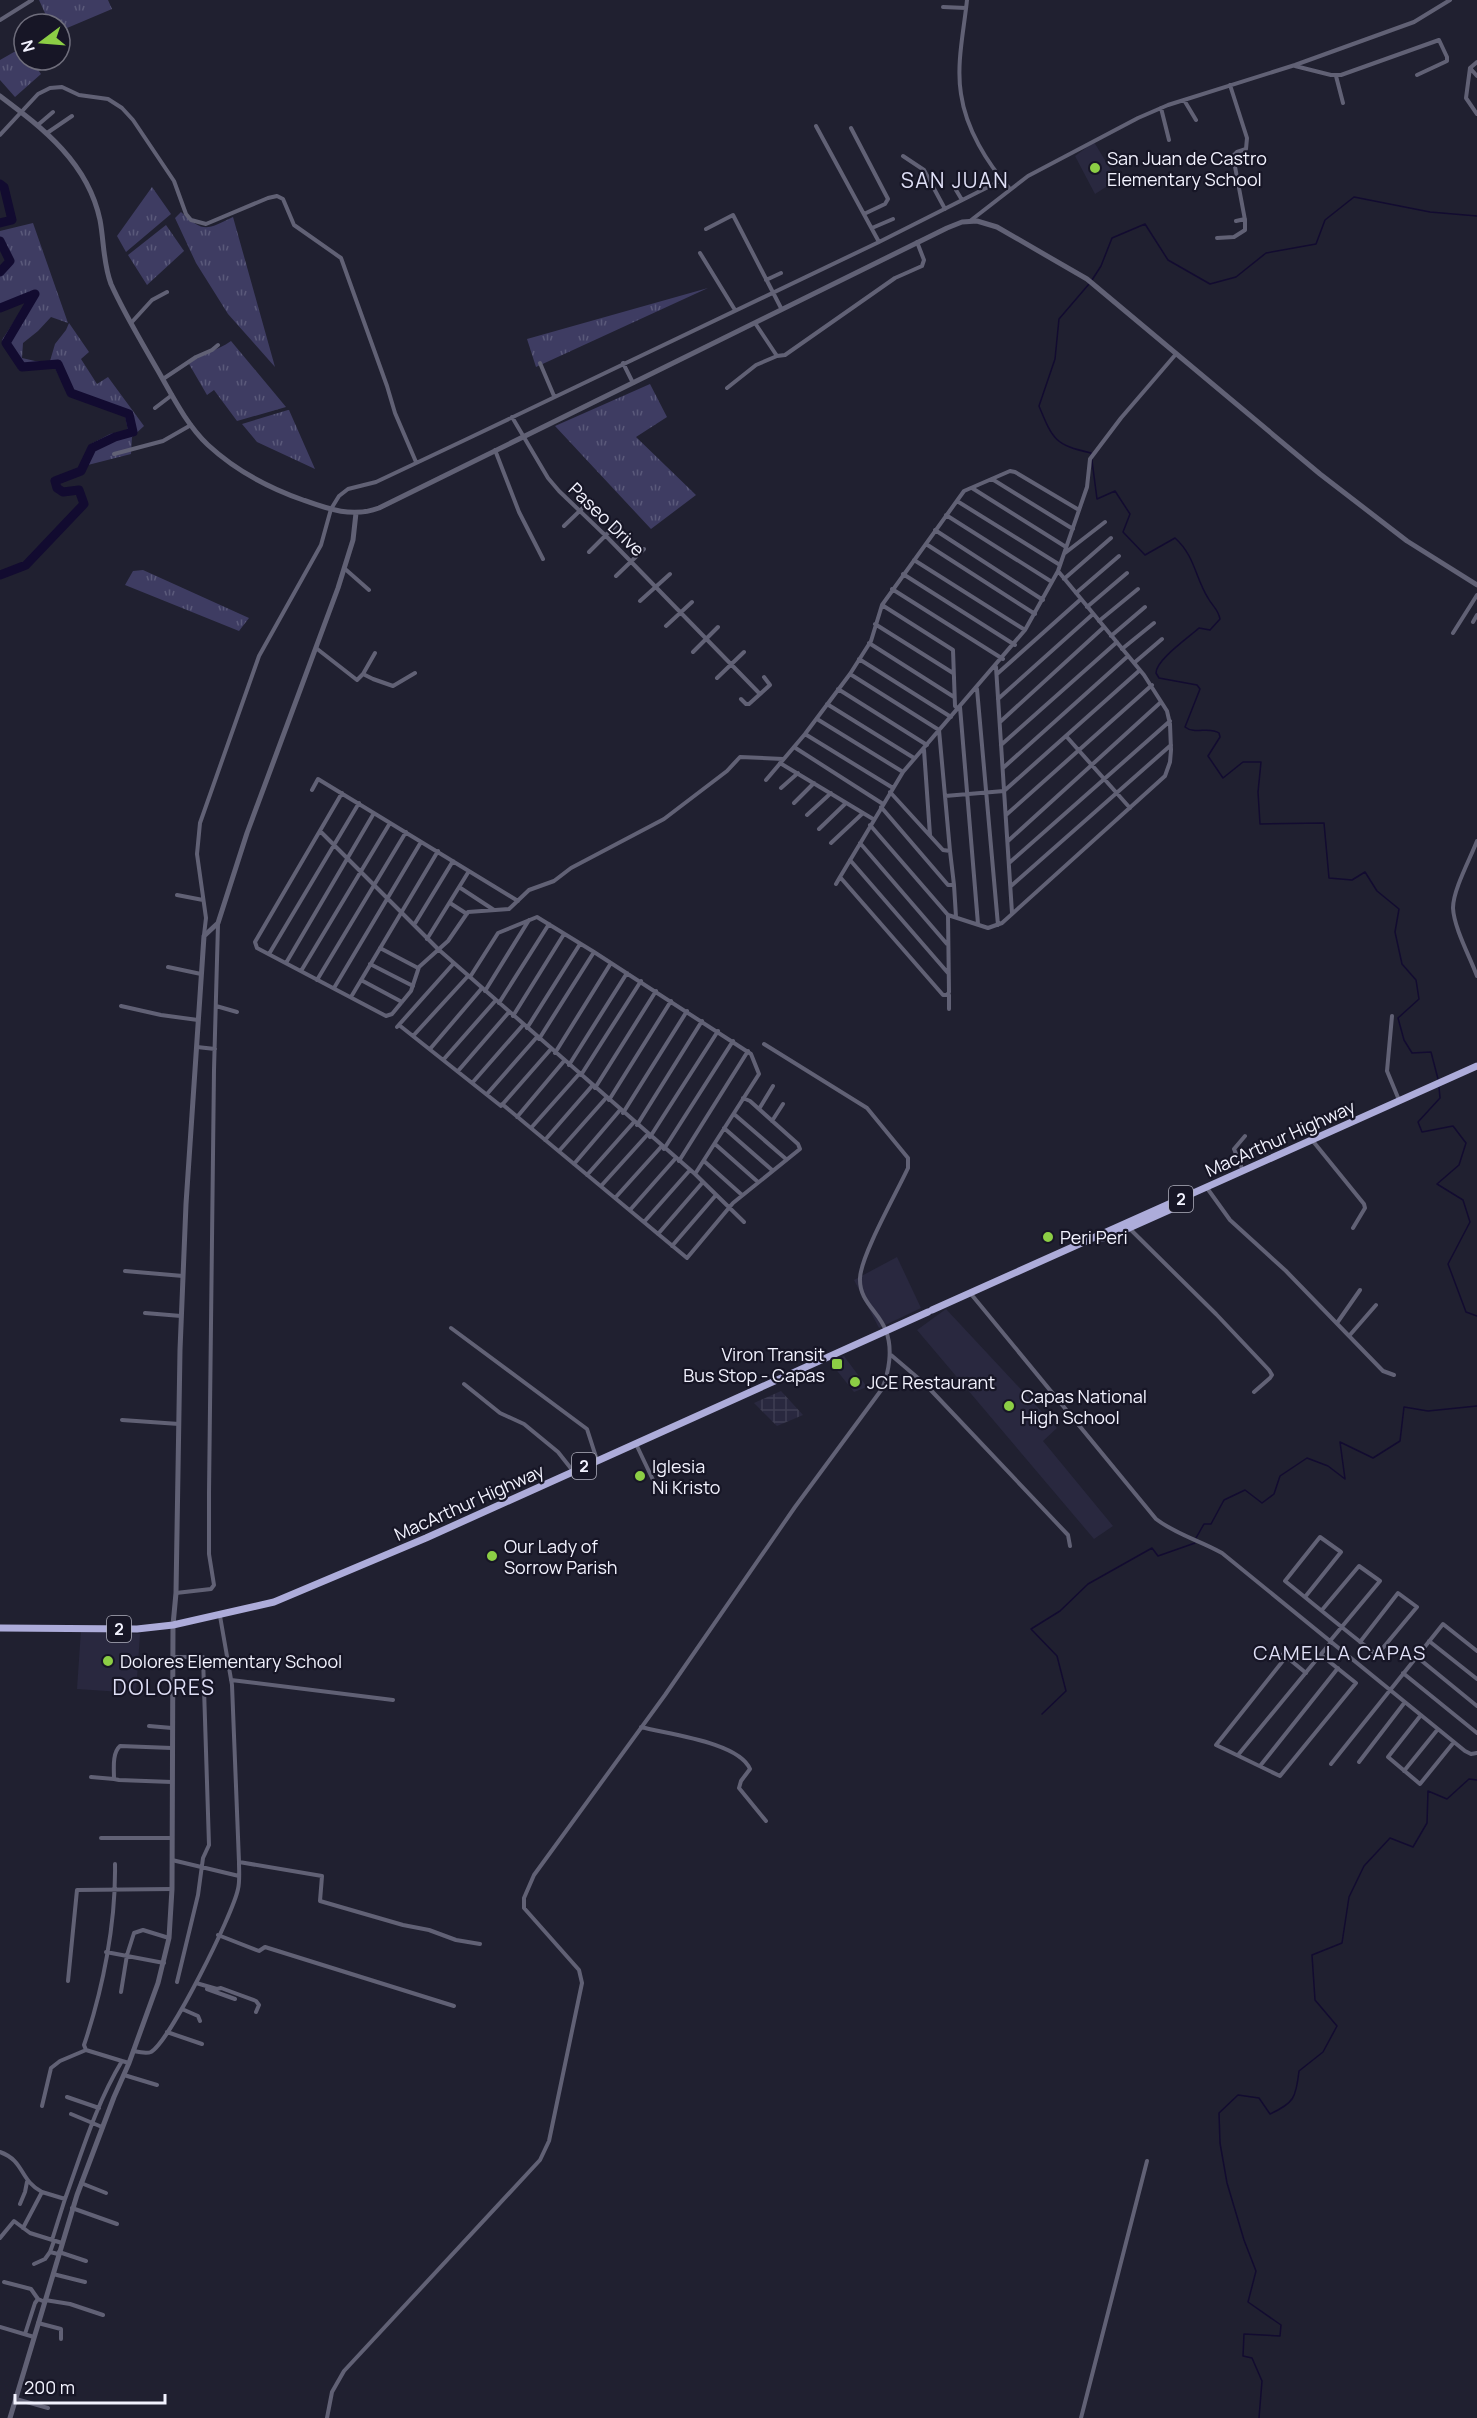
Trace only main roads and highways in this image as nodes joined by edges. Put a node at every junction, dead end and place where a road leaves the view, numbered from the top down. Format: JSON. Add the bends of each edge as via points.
{"nodes":[{"id":1,"x":1477,"y":1066,"type":"edge"},
{"id":2,"x":1188,"y":1196,"type":"junction"},
{"id":3,"x":1091,"y":1240,"type":"junction"},
{"id":4,"x":0,"y":1628,"type":"edge"}],
"edges":[{"from":1,"to":2,"type":"highway","name":"MacArthur Highway","number":"2"},
{"from":2,"to":3,"type":"highway","name":"MacArthur Highway","number":"2"},
{"from":2,"to":3,"type":"highway","via":[[1176,1207],[1111,1236]]},
{"from":3,"to":4,"type":"highway","name":"MacArthur Highway","number":"2","via":[[274,1602],[173,1625],[97,1630]]}]}
